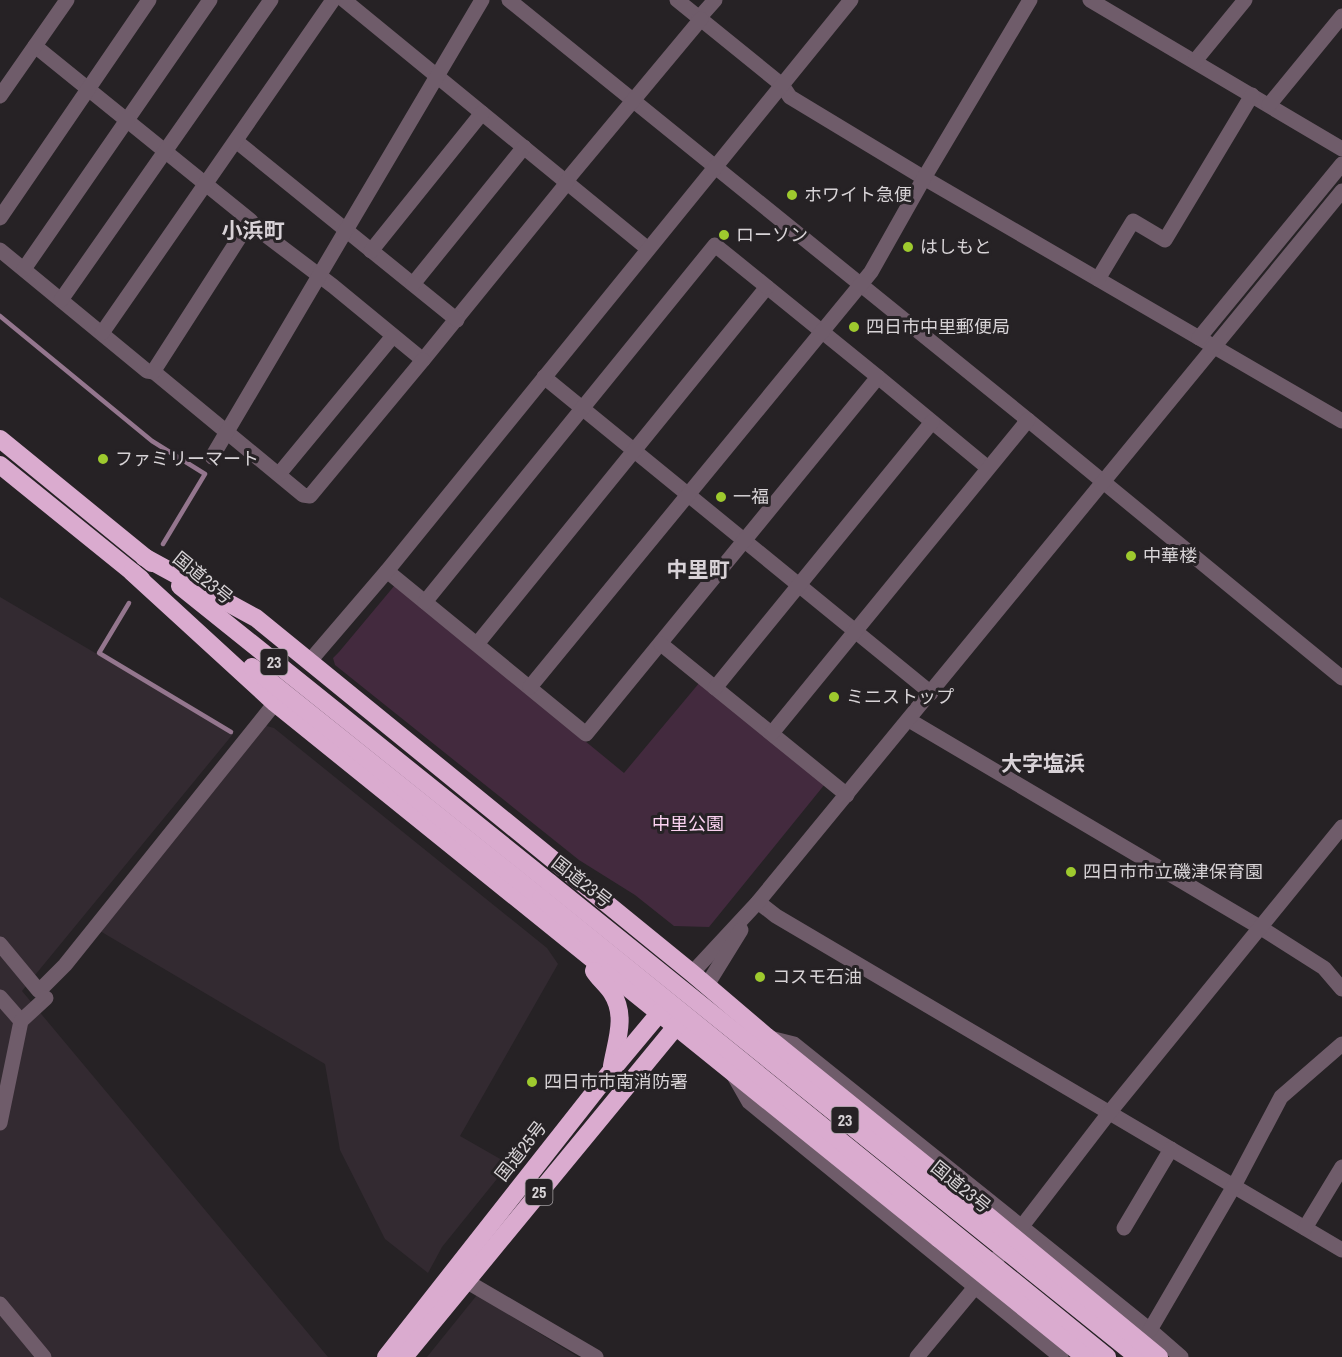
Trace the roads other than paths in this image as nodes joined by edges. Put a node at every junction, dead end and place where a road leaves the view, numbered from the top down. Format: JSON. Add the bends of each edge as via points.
{"nodes":[{"id":1,"x":67,"y":0,"type":"edge"},
{"id":2,"x":149,"y":0,"type":"edge"},
{"id":3,"x":210,"y":0,"type":"edge"},
{"id":4,"x":271,"y":0,"type":"edge"},
{"id":5,"x":333,"y":0,"type":"edge"},
{"id":6,"x":344,"y":0,"type":"edge"},
{"id":7,"x":482,"y":0,"type":"edge"},
{"id":8,"x":509,"y":0,"type":"edge"},
{"id":9,"x":677,"y":0,"type":"edge"},
{"id":10,"x":715,"y":0,"type":"edge"},
{"id":11,"x":851,"y":0,"type":"edge"},
{"id":12,"x":1030,"y":0,"type":"edge"},
{"id":13,"x":1090,"y":0,"type":"edge"},
{"id":14,"x":1245,"y":0,"type":"edge"},
{"id":15,"x":1111,"y":5,"type":"edge"},
{"id":16,"x":1342,"y":16,"type":"edge"},
{"id":17,"x":700,"y":19,"type":"junction"},
{"id":18,"x":35,"y":46,"type":"junction"},
{"id":19,"x":1195,"y":62,"type":"junction"},
{"id":20,"x":436,"y":76,"type":"junction"},
{"id":21,"x":782,"y":85,"type":"junction"},
{"id":22,"x":88,"y":89,"type":"junction"},
{"id":23,"x":1252,"y":95,"type":"junction"},
{"id":24,"x":0,"y":96,"type":"edge"},
{"id":25,"x":633,"y":100,"type":"junction"},
{"id":26,"x":1269,"y":105,"type":"junction"},
{"id":27,"x":482,"y":113,"type":"junction"},
{"id":28,"x":127,"y":119,"type":"junction"},
{"id":29,"x":236,"y":141,"type":"junction"},
{"id":30,"x":524,"y":147,"type":"junction"},
{"id":31,"x":1342,"y":149,"type":"edge"},
{"id":32,"x":165,"y":151,"type":"junction"},
{"id":33,"x":1342,"y":164,"type":"edge"},
{"id":34,"x":715,"y":166,"type":"junction"},
{"id":35,"x":924,"y":178,"type":"junction"},
{"id":36,"x":567,"y":182,"type":"junction"},
{"id":37,"x":206,"y":184,"type":"junction"},
{"id":38,"x":1342,"y":191,"type":"edge"},
{"id":39,"x":0,"y":218,"type":"edge"},
{"id":40,"x":254,"y":224,"type":"junction"},
{"id":41,"x":345,"y":230,"type":"junction"},
{"id":42,"x":648,"y":249,"type":"junction"},
{"id":43,"x":0,"y":250,"type":"edge"},
{"id":44,"x":371,"y":251,"type":"junction"},
{"id":45,"x":24,"y":269,"type":"junction"},
{"id":46,"x":318,"y":276,"type":"junction"},
{"id":47,"x":1098,"y":279,"type":"junction"},
{"id":48,"x":413,"y":284,"type":"junction"},
{"id":49,"x":860,"y":285,"type":"junction"},
{"id":50,"x":767,"y":287,"type":"junction"},
{"id":51,"x":62,"y":300,"type":"junction"},
{"id":52,"x":457,"y":321,"type":"junction"},
{"id":53,"x":821,"y":331,"type":"junction"},
{"id":54,"x":102,"y":333,"type":"junction"},
{"id":55,"x":393,"y":336,"type":"junction"},
{"id":56,"x":1199,"y":338,"type":"junction"},
{"id":57,"x":1218,"y":342,"type":"junction"},
{"id":58,"x":423,"y":360,"type":"junction"},
{"id":59,"x":153,"y":372,"type":"junction"},
{"id":60,"x":544,"y":377,"type":"junction"},
{"id":61,"x":878,"y":377,"type":"junction"},
{"id":62,"x":582,"y":409,"type":"junction"},
{"id":63,"x":1028,"y":420,"type":"junction"},
{"id":64,"x":1342,"y":421,"type":"edge"},
{"id":65,"x":932,"y":422,"type":"junction"},
{"id":66,"x":225,"y":432,"type":"junction"},
{"id":67,"x":0,"y":439,"type":"edge"},
{"id":68,"x":634,"y":451,"type":"junction"},
{"id":69,"x":212,"y":457,"type":"dead end"},
{"id":70,"x":0,"y":465,"type":"edge"},
{"id":71,"x":988,"y":468,"type":"junction"},
{"id":72,"x":279,"y":474,"type":"junction"},
{"id":73,"x":1103,"y":483,"type":"junction"},
{"id":74,"x":688,"y":495,"type":"junction"},
{"id":75,"x":745,"y":540,"type":"junction"},
{"id":76,"x":144,"y":557,"type":"junction"},
{"id":77,"x":387,"y":571,"type":"junction"},
{"id":78,"x":132,"y":572,"type":"junction"},
{"id":79,"x":800,"y":586,"type":"junction"},
{"id":80,"x":425,"y":602,"type":"junction"},
{"id":81,"x":855,"y":631,"type":"junction"},
{"id":82,"x":477,"y":644,"type":"junction"},
{"id":83,"x":661,"y":644,"type":"junction"},
{"id":84,"x":309,"y":662,"type":"junction"},
{"id":85,"x":1342,"y":678,"type":"edge"},
{"id":86,"x":530,"y":687,"type":"junction"},
{"id":87,"x":715,"y":688,"type":"junction"},
{"id":88,"x":931,"y":693,"type":"junction"},
{"id":89,"x":275,"y":703,"type":"junction"},
{"id":90,"x":909,"y":720,"type":"junction"},
{"id":91,"x":772,"y":733,"type":"junction"},
{"id":92,"x":847,"y":795,"type":"junction"},
{"id":93,"x":1342,"y":827,"type":"edge"},
{"id":94,"x":546,"y":891,"type":"junction"},
{"id":95,"x":758,"y":902,"type":"junction"},
{"id":96,"x":1261,"y":928,"type":"junction"},
{"id":97,"x":0,"y":944,"type":"edge"},
{"id":98,"x":585,"y":954,"type":"junction"},
{"id":99,"x":692,"y":973,"type":"junction"},
{"id":100,"x":707,"y":986,"type":"junction"},
{"id":101,"x":1342,"y":989,"type":"edge"},
{"id":102,"x":0,"y":997,"type":"edge"},
{"id":103,"x":46,"y":999,"type":"dead end"},
{"id":104,"x":660,"y":1013,"type":"junction"},
{"id":105,"x":21,"y":1021,"type":"junction"},
{"id":106,"x":676,"y":1028,"type":"junction"},
{"id":107,"x":766,"y":1036,"type":"junction"},
{"id":108,"x":1342,"y":1044,"type":"edge"},
{"id":109,"x":730,"y":1069,"type":"junction"},
{"id":110,"x":611,"y":1071,"type":"junction"},
{"id":111,"x":1109,"y":1113,"type":"junction"},
{"id":112,"x":0,"y":1124,"type":"edge"},
{"id":113,"x":1171,"y":1149,"type":"junction"},
{"id":114,"x":1342,"y":1167,"type":"edge"},
{"id":115,"x":1234,"y":1186,"type":"junction"},
{"id":116,"x":1022,"y":1227,"type":"junction"},
{"id":117,"x":1124,"y":1228,"type":"dead end"},
{"id":118,"x":1305,"y":1228,"type":"junction"},
{"id":119,"x":1342,"y":1250,"type":"edge"},
{"id":120,"x":466,"y":1281,"type":"junction"},
{"id":121,"x":976,"y":1286,"type":"junction"},
{"id":122,"x":0,"y":1304,"type":"edge"},
{"id":123,"x":1150,"y":1330,"type":"junction"},
{"id":124,"x":44,"y":1357,"type":"edge"},
{"id":125,"x":386,"y":1357,"type":"edge"},
{"id":126,"x":404,"y":1357,"type":"edge"},
{"id":127,"x":596,"y":1357,"type":"edge"},
{"id":128,"x":917,"y":1357,"type":"edge"},
{"id":129,"x":1061,"y":1357,"type":"edge"},
{"id":130,"x":1085,"y":1357,"type":"edge"},
{"id":131,"x":1107,"y":1357,"type":"edge"},
{"id":132,"x":1138,"y":1357,"type":"edge"},
{"id":133,"x":1160,"y":1357,"type":"edge"},
{"id":134,"x":1181,"y":1357,"type":"edge"}],
"edges":[{"from":1,"to":18,"type":"street"},
{"from":2,"to":22,"type":"street"},
{"from":3,"to":28,"type":"street"},
{"from":4,"to":32,"type":"street"},
{"from":5,"to":29,"type":"street"},
{"from":6,"to":20,"type":"street"},
{"from":7,"to":20,"type":"street"},
{"from":8,"to":25,"type":"street"},
{"from":9,"to":17,"type":"street"},
{"from":10,"to":17,"type":"street"},
{"from":11,"to":21,"type":"street"},
{"from":12,"to":35,"type":"street"},
{"from":13,"to":15,"type":"street"},
{"from":14,"to":19,"type":"street"},
{"from":15,"to":19,"type":"street"},
{"from":16,"to":26,"type":"street"},
{"from":17,"to":21,"type":"street"},
{"from":17,"to":25,"type":"street"},
{"from":18,"to":22,"type":"street"},
{"from":18,"to":24,"type":"street"},
{"from":19,"to":23,"type":"street"},
{"from":20,"to":27,"type":"street"},
{"from":20,"to":41,"type":"street"},
{"from":21,"to":34,"type":"street"},
{"from":21,"to":35,"type":"street","via":[[790,97]]},
{"from":22,"to":28,"type":"street"},
{"from":22,"to":39,"type":"street"},
{"from":23,"to":26,"type":"street"},
{"from":23,"to":47,"type":"street","via":[[1165,240],[1133,221]]},
{"from":25,"to":34,"type":"street"},
{"from":25,"to":36,"type":"street"},
{"from":26,"to":31,"type":"street"},
{"from":27,"to":30,"type":"street"},
{"from":27,"to":44,"type":"street"},
{"from":28,"to":32,"type":"street"},
{"from":28,"to":45,"type":"street"},
{"from":29,"to":37,"type":"street"},
{"from":29,"to":41,"type":"street"},
{"from":30,"to":36,"type":"street"},
{"from":30,"to":48,"type":"street"},
{"from":32,"to":37,"type":"street"},
{"from":32,"to":51,"type":"street"},
{"from":33,"to":56,"type":"street"},
{"from":34,"to":42,"type":"street"},
{"from":34,"to":49,"type":"street"},
{"from":35,"to":47,"type":"street"},
{"from":35,"to":49,"type":"street"},
{"from":36,"to":42,"type":"street"},
{"from":36,"to":52,"type":"street"},
{"from":37,"to":40,"type":"street"},
{"from":37,"to":54,"type":"street"},
{"from":38,"to":57,"type":"street"},
{"from":40,"to":46,"type":"street"},
{"from":40,"to":59,"type":"street","via":[[243,232]]},
{"from":41,"to":44,"type":"street"},
{"from":41,"to":46,"type":"street"},
{"from":42,"to":60,"type":"street"},
{"from":43,"to":45,"type":"street"},
{"from":44,"to":48,"type":"street"},
{"from":45,"to":51,"type":"street"},
{"from":46,"to":55,"type":"street"},
{"from":46,"to":66,"type":"street"},
{"from":47,"to":56,"type":"street"},
{"from":48,"to":52,"type":"street"},
{"from":49,"to":53,"type":"street"},
{"from":49,"to":63,"type":"street"},
{"from":50,"to":53,"type":"street"},
{"from":50,"to":62,"type":"street","via":[[715,245]]},
{"from":50,"to":68,"type":"street"},
{"from":51,"to":54,"type":"street"},
{"from":52,"to":58,"type":"street"},
{"from":53,"to":61,"type":"street"},
{"from":53,"to":74,"type":"street"},
{"from":54,"to":59,"type":"street"},
{"from":55,"to":58,"type":"street"},
{"from":55,"to":72,"type":"street"},
{"from":56,"to":57,"type":"street"},
{"from":57,"to":64,"type":"street"},
{"from":57,"to":73,"type":"street"},
{"from":58,"to":72,"type":"street","via":[[310,496],[303,495]]},
{"from":59,"to":66,"type":"street"},
{"from":60,"to":62,"type":"street"},
{"from":60,"to":77,"type":"street"},
{"from":61,"to":65,"type":"street"},
{"from":61,"to":75,"type":"street"},
{"from":62,"to":68,"type":"street"},
{"from":62,"to":80,"type":"street"},
{"from":63,"to":71,"type":"street"},
{"from":63,"to":73,"type":"street"},
{"from":65,"to":71,"type":"street"},
{"from":65,"to":79,"type":"street"},
{"from":66,"to":69,"type":"street"},
{"from":66,"to":72,"type":"street"},
{"from":67,"to":76,"type":"highway","name":"国道23号","number":"23"},
{"from":68,"to":74,"type":"street"},
{"from":68,"to":82,"type":"street"},
{"from":70,"to":78,"type":"highway","name":"国道23号","number":"23"},
{"from":71,"to":81,"type":"street"},
{"from":73,"to":85,"type":"street"},
{"from":73,"to":88,"type":"street"},
{"from":74,"to":75,"type":"street"},
{"from":74,"to":86,"type":"street"},
{"from":75,"to":79,"type":"street"},
{"from":75,"to":83,"type":"street"},
{"from":76,"to":84,"type":"highway","via":[[256,618]]},
{"from":76,"to":94,"type":"highway","name":"国道23号","number":"23"},
{"from":77,"to":80,"type":"street"},
{"from":77,"to":84,"type":"street"},
{"from":78,"to":89,"type":"highway"},
{"from":78,"to":94,"type":"highway","name":"国道23号","number":"23"},
{"from":79,"to":81,"type":"street"},
{"from":79,"to":87,"type":"street"},
{"from":80,"to":82,"type":"street"},
{"from":81,"to":88,"type":"street"},
{"from":81,"to":91,"type":"street"},
{"from":82,"to":86,"type":"street"},
{"from":83,"to":86,"type":"street","via":[[586,734]]},
{"from":83,"to":87,"type":"street"},
{"from":84,"to":99,"type":"highway"},
{"from":87,"to":91,"type":"street"},
{"from":88,"to":90,"type":"street"},
{"from":89,"to":97,"type":"street","via":[[65,965],[39,991]]},
{"from":89,"to":98,"type":"highway"},
{"from":90,"to":92,"type":"street"},
{"from":90,"to":96,"type":"street"},
{"from":91,"to":92,"type":"street"},
{"from":92,"to":95,"type":"street"},
{"from":93,"to":96,"type":"street"},
{"from":94,"to":131,"type":"highway","name":"国道23号","number":"23","bridge":true},
{"from":94,"to":132,"type":"highway","name":"国道23号","number":"23","bridge":true},
{"from":95,"to":99,"type":"street"},
{"from":95,"to":100,"type":"street"},
{"from":95,"to":111,"type":"street"},
{"from":96,"to":101,"type":"street","via":[[1324,968]]},
{"from":96,"to":111,"type":"street"},
{"from":98,"to":104,"type":"highway"},
{"from":98,"to":110,"type":"highway","via":[[613,994],[620,1012],[620,1035]]},
{"from":99,"to":100,"type":"highway"},
{"from":99,"to":104,"type":"highway","name":"国道25号","number":"25"},
{"from":100,"to":106,"type":"highway","number":"25"},
{"from":100,"to":107,"type":"highway"},
{"from":102,"to":105,"type":"street"},
{"from":103,"to":105,"type":"street"},
{"from":104,"to":106,"type":"highway"},
{"from":104,"to":110,"type":"highway","name":"国道25号","number":"25"},
{"from":105,"to":112,"type":"street"},
{"from":106,"to":109,"type":"highway","number":"23"},
{"from":106,"to":120,"type":"highway","number":"25"},
{"from":107,"to":116,"type":"street","via":[[794,1044]]},
{"from":107,"to":133,"type":"highway","bridge":true},
{"from":108,"to":115,"type":"street","via":[[1281,1097]]},
{"from":109,"to":121,"type":"street","via":[[749,1102]]},
{"from":109,"to":130,"type":"highway","number":"23","bridge":true},
{"from":110,"to":125,"type":"highway","name":"国道25号","number":"25"},
{"from":111,"to":113,"type":"street"},
{"from":111,"to":116,"type":"street"},
{"from":113,"to":115,"type":"street"},
{"from":113,"to":117,"type":"street"},
{"from":114,"to":118,"type":"street"},
{"from":115,"to":118,"type":"street"},
{"from":115,"to":123,"type":"street"},
{"from":116,"to":121,"type":"street"},
{"from":116,"to":123,"type":"street"},
{"from":118,"to":119,"type":"street"},
{"from":120,"to":126,"type":"highway","number":"25"},
{"from":120,"to":127,"type":"street"},
{"from":121,"to":128,"type":"street"},
{"from":121,"to":129,"type":"street"},
{"from":122,"to":124,"type":"street"},
{"from":123,"to":134,"type":"street"}]}
